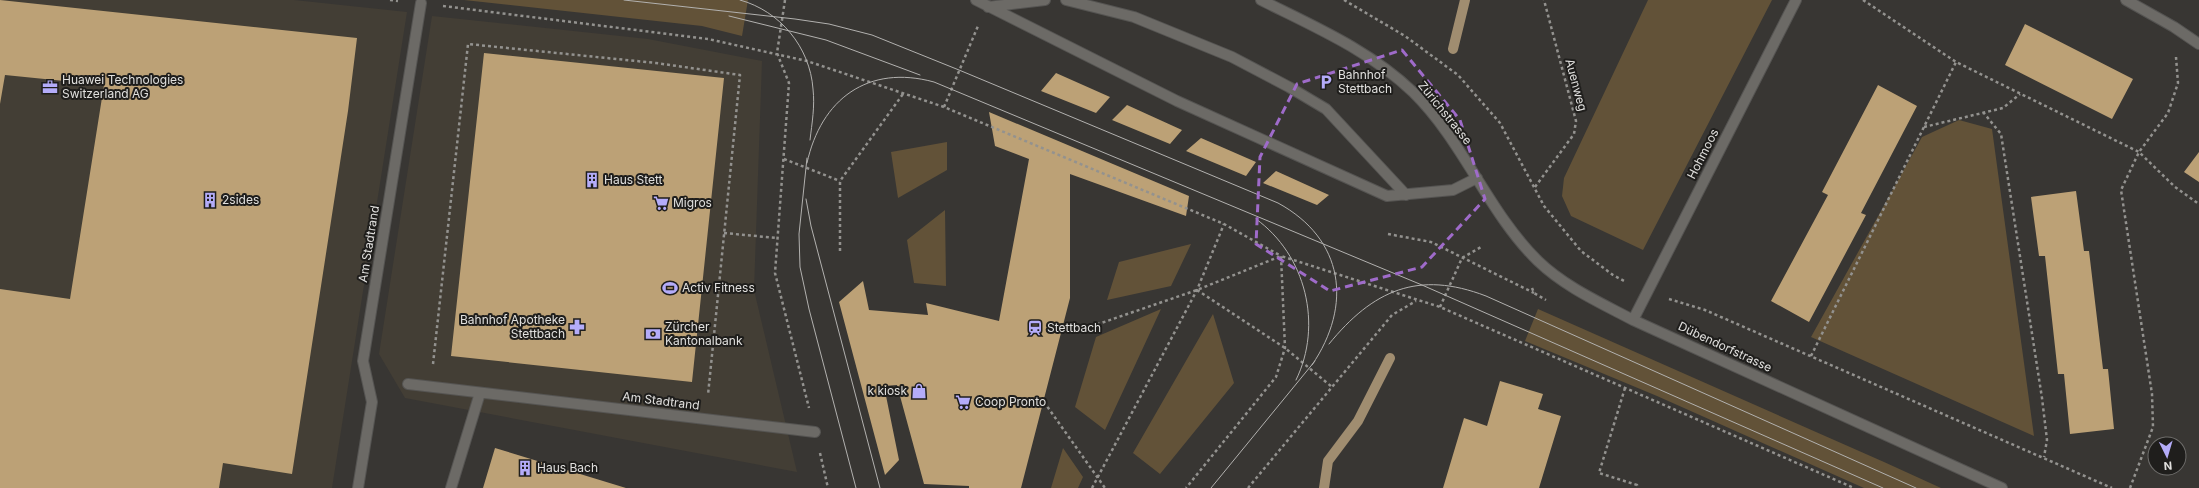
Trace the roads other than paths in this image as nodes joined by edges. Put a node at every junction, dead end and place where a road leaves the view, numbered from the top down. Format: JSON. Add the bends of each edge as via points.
{"nodes":[{"id":1,"x":976,"y":0,"type":"edge"},
{"id":2,"x":1045,"y":0,"type":"edge"},
{"id":3,"x":1066,"y":0,"type":"edge"},
{"id":4,"x":1261,"y":0,"type":"edge"},
{"id":5,"x":1796,"y":0,"type":"edge"},
{"id":6,"x":2126,"y":0,"type":"edge"},
{"id":7,"x":421,"y":3,"type":"road end"},
{"id":8,"x":988,"y":7,"type":"junction"},
{"id":9,"x":2199,"y":44,"type":"edge"},
{"id":10,"x":1477,"y":178,"type":"junction"},
{"id":11,"x":1406,"y":195,"type":"junction"},
{"id":12,"x":1633,"y":320,"type":"junction"},
{"id":13,"x":408,"y":384,"type":"dead end"},
{"id":14,"x":480,"y":393,"type":"junction"},
{"id":15,"x":815,"y":432,"type":"road end"},
{"id":16,"x":358,"y":488,"type":"edge"},
{"id":17,"x":451,"y":488,"type":"edge"},
{"id":18,"x":2002,"y":488,"type":"edge"}],
"edges":[{"from":1,"to":8,"type":"street"},
{"from":2,"to":8,"type":"street"},
{"from":3,"to":11,"type":"street","via":[[1134,17],[1232,57],[1289,87],[1326,110]]},
{"from":4,"to":10,"type":"street","name":"Zürichstrasse","via":[[1354,46],[1402,82],[1450,136]]},
{"from":5,"to":12,"type":"street","name":"Hohmoos"},
{"from":6,"to":9,"type":"street"},
{"from":7,"to":16,"type":"street","name":"Am Stadtrand","via":[[363,361],[372,402]]},
{"from":8,"to":11,"type":"street","via":[[1177,101],[1387,196]]},
{"from":10,"to":11,"type":"street","via":[[1453,190]]},
{"from":10,"to":12,"type":"street","name":"Dübendorfstrasse","via":[[1510,227],[1539,262],[1578,291]]},
{"from":12,"to":18,"type":"street","name":"Dübendorfstrasse"},
{"from":13,"to":14,"type":"street","name":"Am Stadtrand"},
{"from":14,"to":15,"type":"street","name":"Am Stadtrand"},
{"from":14,"to":17,"type":"street"}]}
